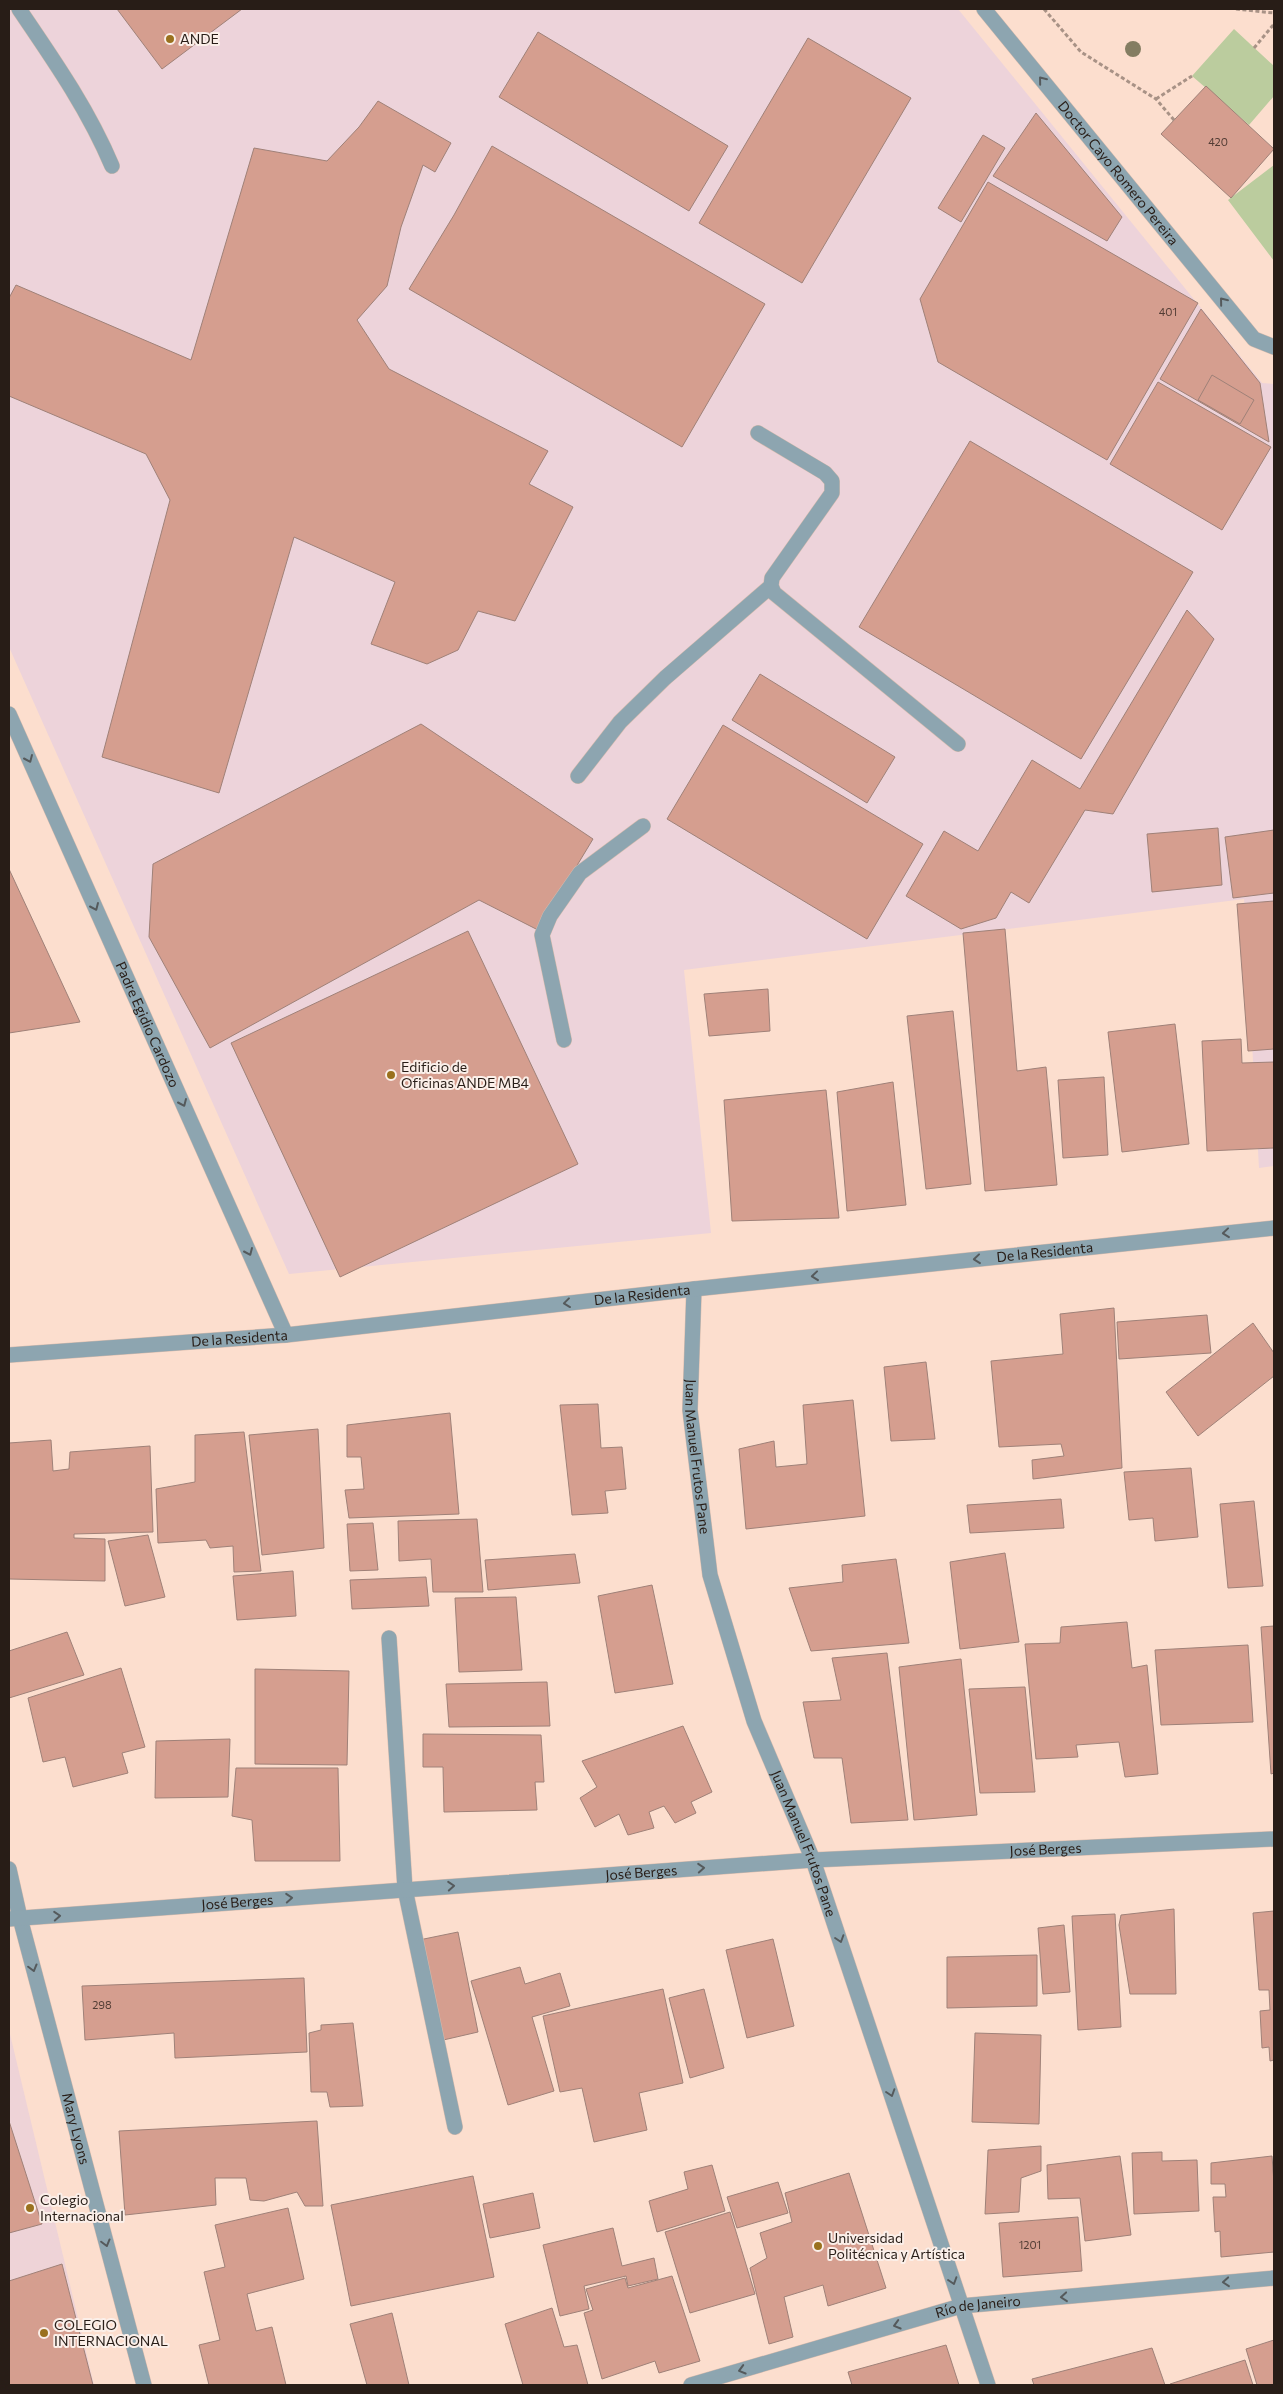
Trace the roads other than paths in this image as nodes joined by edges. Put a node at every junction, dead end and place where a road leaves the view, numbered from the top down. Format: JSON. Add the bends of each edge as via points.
{"nodes":[{"id":1,"x":19,"y":9,"type":"edge"},
{"id":2,"x":984,"y":9,"type":"edge"},
{"id":3,"x":112,"y":166,"type":"dead end"},
{"id":4,"x":1274,"y":347,"type":"edge"},
{"id":5,"x":758,"y":433,"type":"dead end"},
{"id":6,"x":771,"y":586,"type":"junction"},
{"id":7,"x":9,"y":714,"type":"edge"},
{"id":8,"x":958,"y":744,"type":"dead end"},
{"id":9,"x":578,"y":776,"type":"dead end"},
{"id":10,"x":642,"y":826,"type":"dead end"},
{"id":11,"x":564,"y":1040,"type":"dead end"},
{"id":12,"x":1274,"y":1228,"type":"edge"},
{"id":13,"x":694,"y":1288,"type":"junction"},
{"id":14,"x":286,"y":1335,"type":"junction"},
{"id":15,"x":9,"y":1354,"type":"edge"},
{"id":16,"x":389,"y":1638,"type":"dead end"},
{"id":17,"x":1274,"y":1839,"type":"edge"},
{"id":18,"x":813,"y":1860,"type":"junction"},
{"id":19,"x":9,"y":1869,"type":"edge"},
{"id":20,"x":405,"y":1889,"type":"junction"},
{"id":21,"x":14,"y":1919,"type":"edge"},
{"id":22,"x":454,"y":2127,"type":"dead end"},
{"id":23,"x":1274,"y":2278,"type":"edge"},
{"id":24,"x":961,"y":2306,"type":"junction"},
{"id":25,"x":144,"y":2385,"type":"edge"},
{"id":26,"x":691,"y":2385,"type":"edge"},
{"id":27,"x":988,"y":2385,"type":"edge"}],
"edges":[{"from":1,"to":3,"type":"street","via":[[62,72],[102,141]]},
{"from":4,"to":2,"type":"street","name":"Doctor Cayo Romero Pereira","one_way":true,"via":[[1254,339]]},
{"from":5,"to":6,"type":"street","via":[[825,473],[832,481],[832,493],[772,578]]},
{"from":6,"to":8,"type":"street","via":[[774,593]]},
{"from":6,"to":9,"type":"street","via":[[665,678],[620,722]]},
{"from":7,"to":14,"type":"street","name":"Padre Egidio Cardozo","one_way":true},
{"from":10,"to":11,"type":"street","via":[[580,873],[550,916],[542,935]]},
{"from":12,"to":13,"type":"street","name":"De la Residenta","one_way":true},
{"from":13,"to":14,"type":"street","name":"De la Residenta","one_way":true},
{"from":13,"to":18,"type":"street","name":"Juan Manuel Frutos Pane","via":[[690,1410],[710,1574],[754,1721]]},
{"from":14,"to":15,"type":"street","name":"De la Residenta"},
{"from":16,"to":20,"type":"street"},
{"from":17,"to":18,"type":"street","name":"José Berges"},
{"from":20,"to":18,"type":"street","name":"José Berges","one_way":true},
{"from":18,"to":24,"type":"street","name":"Juan Manuel Frutos Pane","one_way":true},
{"from":19,"to":21,"type":"street","name":"Mary Lyons"},
{"from":21,"to":20,"type":"street","name":"José Berges","one_way":true},
{"from":20,"to":22,"type":"street"},
{"from":21,"to":25,"type":"street","name":"Mary Lyons","one_way":true},
{"from":23,"to":24,"type":"street","name":"Río de Janeiro","one_way":true},
{"from":24,"to":26,"type":"street","name":"Río de Janeiro","one_way":true},
{"from":24,"to":27,"type":"street","name":"Juan Manuel Frutos Pane"}]}
